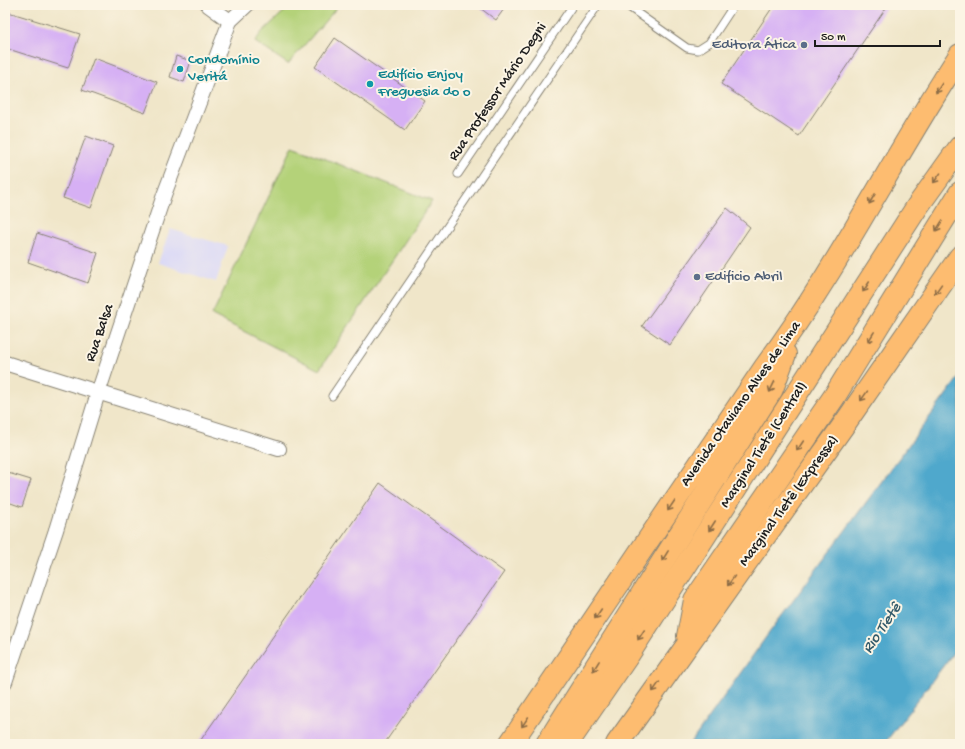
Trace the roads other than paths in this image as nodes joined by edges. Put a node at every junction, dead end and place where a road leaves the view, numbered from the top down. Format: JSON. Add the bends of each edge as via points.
{"nodes":[{"id":1,"x":208,"y":5,"type":"edge"},
{"id":2,"x":247,"y":5,"type":"edge"},
{"id":3,"x":574,"y":5,"type":"edge"},
{"id":4,"x":598,"y":5,"type":"edge"},
{"id":5,"x":626,"y":5,"type":"edge"},
{"id":6,"x":734,"y":5,"type":"edge"},
{"id":7,"x":230,"y":21,"type":"junction"},
{"id":8,"x":960,"y":55,"type":"edge"},
{"id":9,"x":960,"y":147,"type":"edge"},
{"id":10,"x":458,"y":174,"type":"dead end"},
{"id":11,"x":960,"y":193,"type":"edge"},
{"id":12,"x":960,"y":256,"type":"edge"},
{"id":13,"x":797,"y":325,"type":"junction"},
{"id":14,"x":5,"y":363,"type":"edge"},
{"id":15,"x":98,"y":393,"type":"junction"},
{"id":16,"x":332,"y":396,"type":"dead end"},
{"id":17,"x":279,"y":449,"type":"dead end"},
{"id":18,"x":686,"y":644,"type":"junction"},
{"id":19,"x":5,"y":682,"type":"edge"},
{"id":20,"x":510,"y":744,"type":"edge"},
{"id":21,"x":547,"y":744,"type":"edge"},
{"id":22,"x":567,"y":744,"type":"edge"},
{"id":23,"x":616,"y":744,"type":"edge"}],
"edges":[{"from":1,"to":7,"type":"street"},
{"from":2,"to":7,"type":"street","name":"Rua Balsa"},
{"from":3,"to":10,"type":"lane","name":"Rua Professor Mário Degni"},
{"from":4,"to":16,"type":"lane"},
{"from":5,"to":6,"type":"lane","via":[[687,48],[698,50],[709,43]]},
{"from":7,"to":15,"type":"street","name":"Rua Balsa","via":[[164,195]]},
{"from":8,"to":13,"type":"highway","name":"Avenida Otaviano Alves de Lima","one_way":true},
{"from":9,"to":22,"type":"highway","name":"Marginal Tietê (Central)","one_way":true,"via":[[917,207],[628,655]]},
{"from":11,"to":18,"type":"highway","one_way":true,"via":[[834,397],[695,600]]},
{"from":12,"to":18,"type":"highway","name":"Marginal Tietê (Expressa)","one_way":true,"via":[[843,426]]},
{"from":13,"to":20,"type":"highway","name":"Avenida Otaviano Alves de Lima","one_way":true,"via":[[762,372]]},
{"from":13,"to":21,"type":"highway","one_way":true,"via":[[772,389]]},
{"from":14,"to":15,"type":"street"},
{"from":15,"to":17,"type":"street"},
{"from":15,"to":19,"type":"street","name":"Rua Balsa"},
{"from":18,"to":23,"type":"highway","name":"Marginal Tietê (Expressa)","one_way":true}]}
